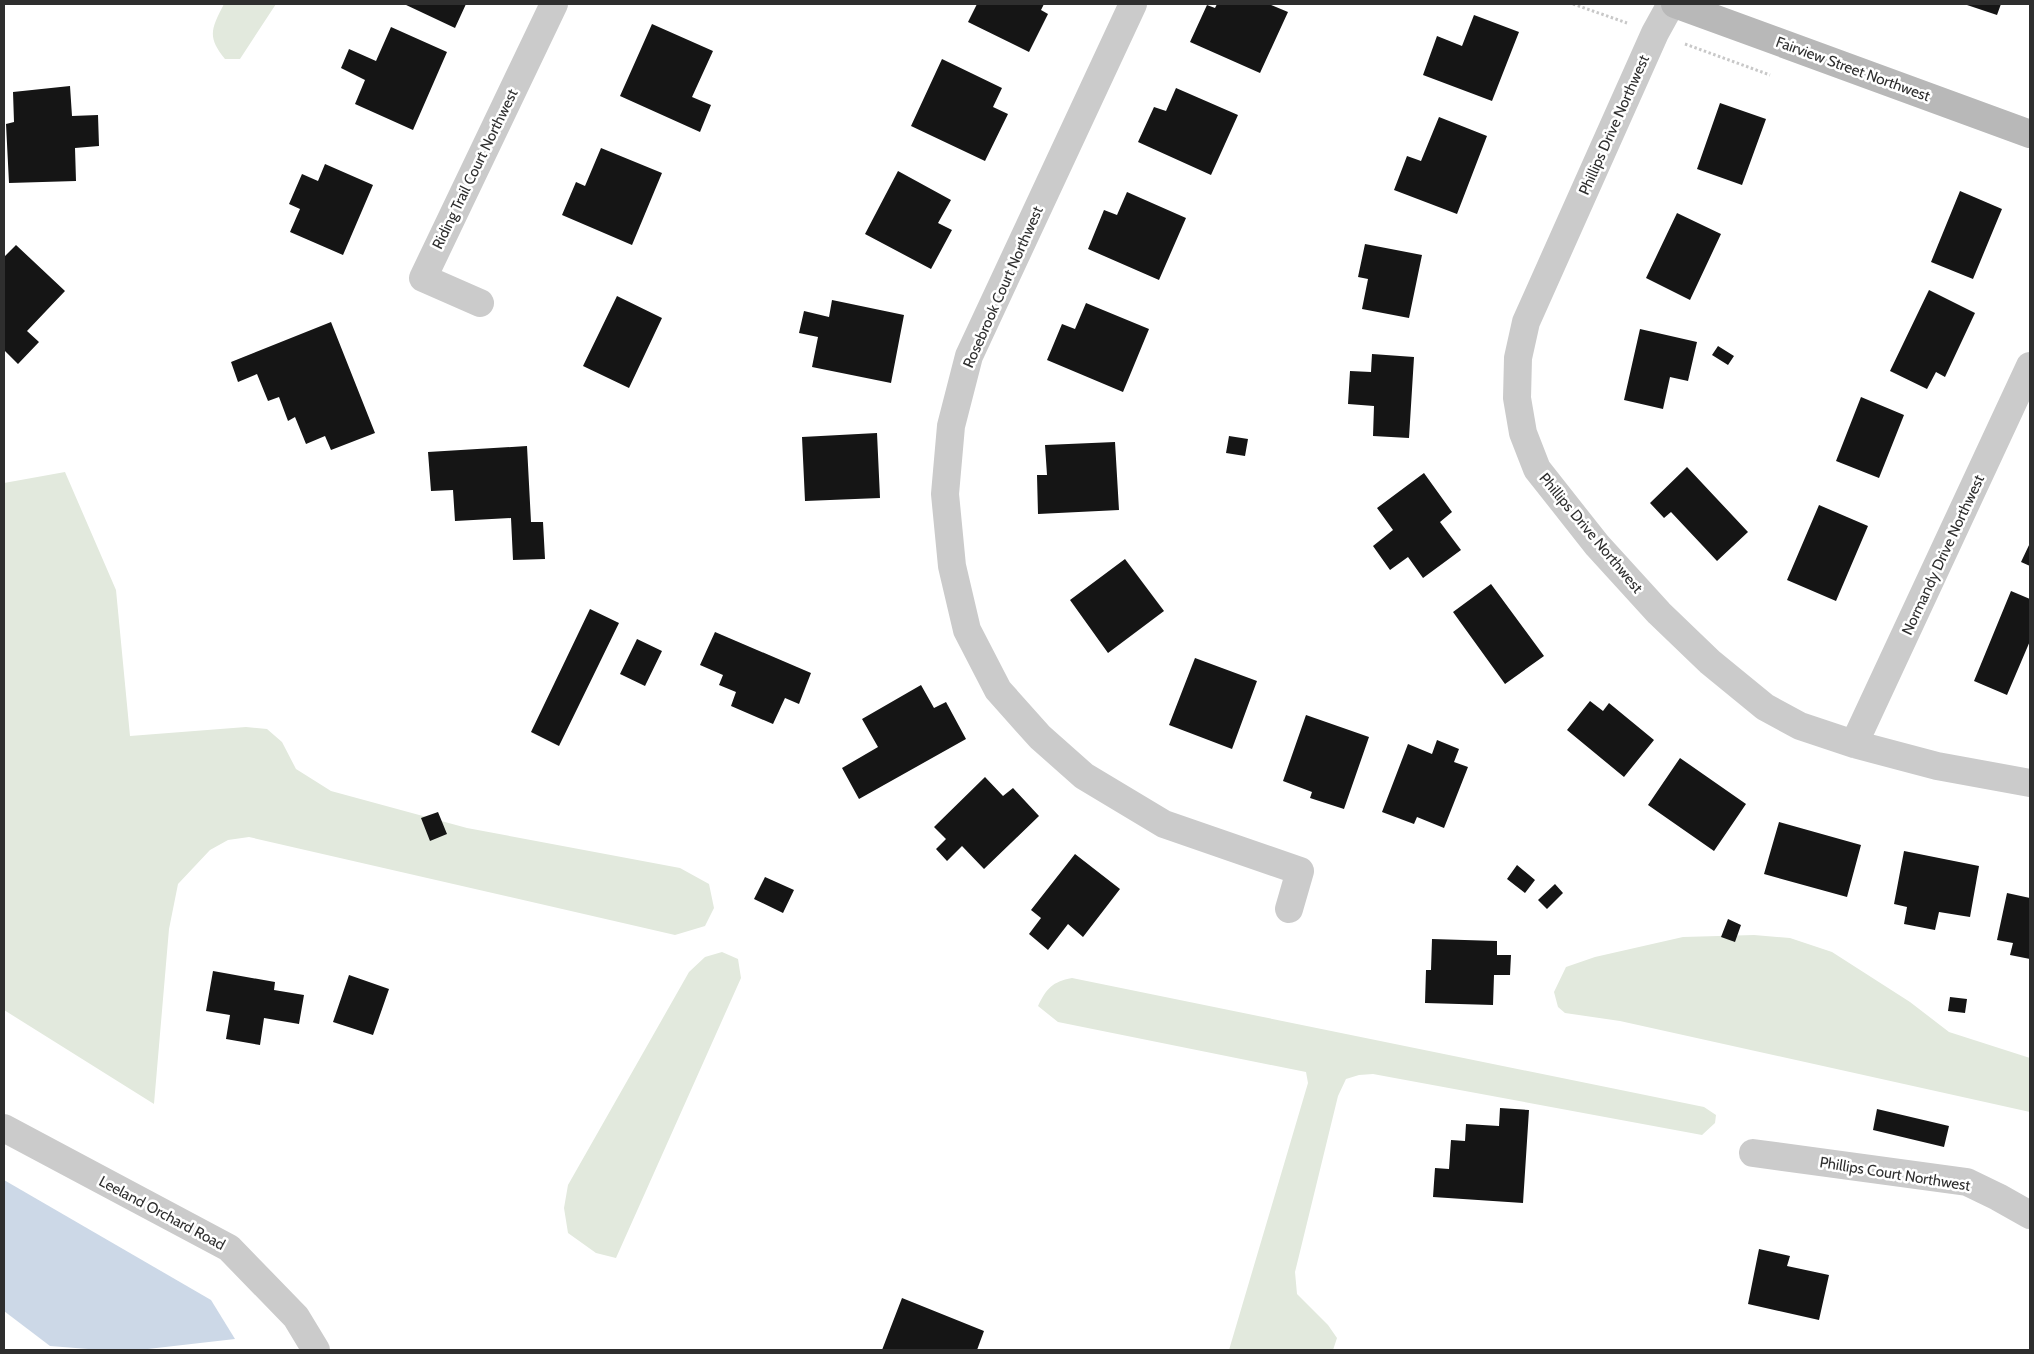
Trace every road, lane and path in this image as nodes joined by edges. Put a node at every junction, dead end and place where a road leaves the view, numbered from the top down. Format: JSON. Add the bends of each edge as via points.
{"nodes":[{"id":1,"x":554,"y":4,"type":"edge"},
{"id":2,"x":1133,"y":4,"type":"edge"},
{"id":3,"x":1671,"y":4,"type":"edge"},
{"id":4,"x":1675,"y":4,"type":"edge"},
{"id":5,"x":2030,"y":134,"type":"edge"},
{"id":6,"x":480,"y":303,"type":"dead end"},
{"id":7,"x":2030,"y":366,"type":"edge"},
{"id":8,"x":1854,"y":744,"type":"junction"},
{"id":9,"x":2030,"y":783,"type":"edge"},
{"id":10,"x":1289,"y":909,"type":"dead end"},
{"id":11,"x":4,"y":1128,"type":"edge"},
{"id":12,"x":1753,"y":1153,"type":"dead end"},
{"id":13,"x":2030,"y":1215,"type":"edge"},
{"id":14,"x":316,"y":1350,"type":"edge"}],
"edges":[{"from":1,"to":6,"type":"street","name":"Riding Trail Court Northwest","via":[[423,278]]},
{"from":2,"to":10,"type":"street","name":"Rosebrook Court Northwest","via":[[969,356],[951,426],[945,494],[952,566],[967,630],[998,690],[1040,737],[1084,776],[1164,824],[1300,871]]},
{"from":3,"to":8,"type":"street","name":"Phillips Drive Northwest","via":[[1526,322],[1518,358],[1517,398],[1523,433],[1537,468],[1597,545],[1659,613],[1710,662],[1765,707],[1800,726]]},
{"from":4,"to":5,"type":"street","name":"Fairview Street Northwest"},
{"from":7,"to":8,"type":"street","name":"Normandy Drive Northwest"},
{"from":8,"to":9,"type":"street","name":"Phillips Drive Northwest","via":[[1937,766]]},
{"from":11,"to":14,"type":"street","name":"Leeland Orchard Road","via":[[229,1248],[296,1317]]},
{"from":12,"to":13,"type":"street","name":"Phillips Court Northwest","via":[[1967,1182]]}]}
